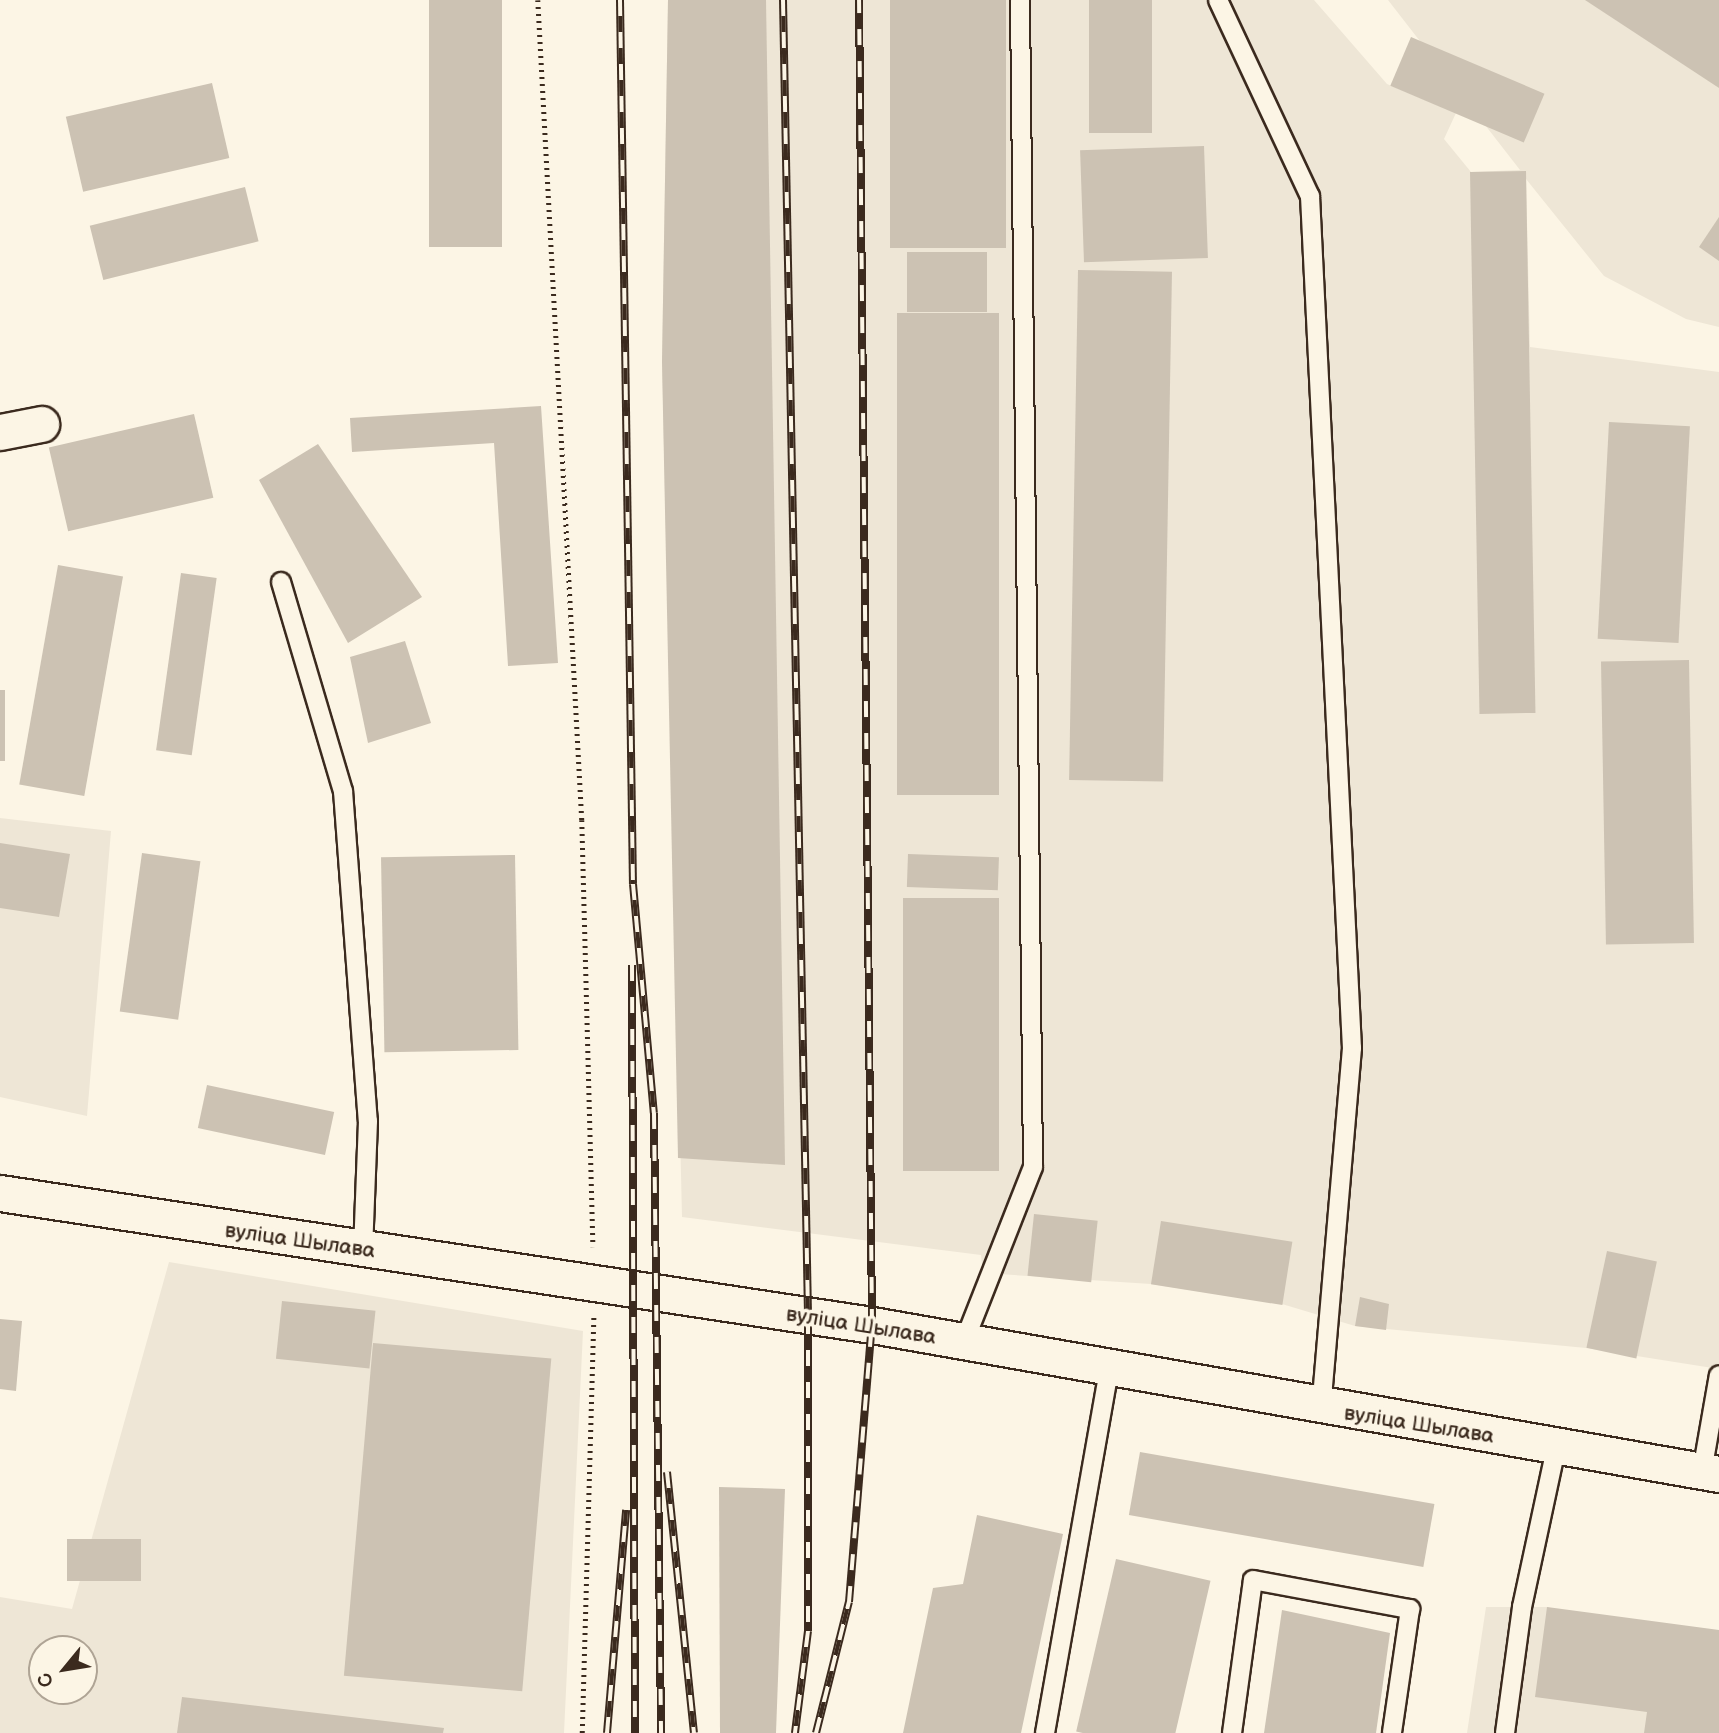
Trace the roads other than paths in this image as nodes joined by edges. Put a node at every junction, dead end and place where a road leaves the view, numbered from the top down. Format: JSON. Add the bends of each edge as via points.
{"nodes":[{"id":1,"x":1020,"y":0,"type":"edge"},
{"id":2,"x":1218,"y":0,"type":"edge"},
{"id":3,"x":41,"y":424,"type":"dead end"},
{"id":4,"x":0,"y":432,"type":"edge"},
{"id":5,"x":281,"y":582,"type":"dead end"},
{"id":6,"x":0,"y":1193,"type":"edge"},
{"id":7,"x":363,"y":1249,"type":"junction"},
{"id":8,"x":964,"y":1342,"type":"junction"},
{"id":9,"x":1109,"y":1370,"type":"junction"},
{"id":10,"x":1719,"y":1376,"type":"edge"},
{"id":11,"x":1321,"y":1409,"type":"junction"},
{"id":12,"x":1556,"y":1448,"type":"junction"},
{"id":13,"x":1711,"y":1473,"type":"edge"},
{"id":14,"x":1045,"y":1733,"type":"edge"},
{"id":15,"x":1232,"y":1733,"type":"edge"},
{"id":16,"x":1392,"y":1733,"type":"edge"},
{"id":17,"x":1505,"y":1733,"type":"edge"}],
"edges":[{"from":1,"to":8,"type":"lane","via":[[1033,1167]]},
{"from":2,"to":11,"type":"lane","via":[[1310,196],[1352,1048]]},
{"from":3,"to":4,"type":"street"},
{"from":5,"to":7,"type":"lane","via":[[343,791],[368,1121]]},
{"from":6,"to":7,"type":"street","name":"вуліца Шылава"},
{"from":7,"to":8,"type":"street","name":"вуліца Шылава"},
{"from":8,"to":9,"type":"street","name":"вуліца Шылава"},
{"from":9,"to":11,"type":"street","name":"вуліца Шылава"},
{"from":9,"to":14,"type":"lane"},
{"from":10,"to":13,"type":"lane"},
{"from":11,"to":12,"type":"street","name":"вуліца Шылава"},
{"from":12,"to":13,"type":"street","name":"вуліца Шылава"},
{"from":12,"to":17,"type":"lane","via":[[1522,1608]]},
{"from":15,"to":16,"type":"lane","via":[[1253,1580],[1410,1609]]}]}
